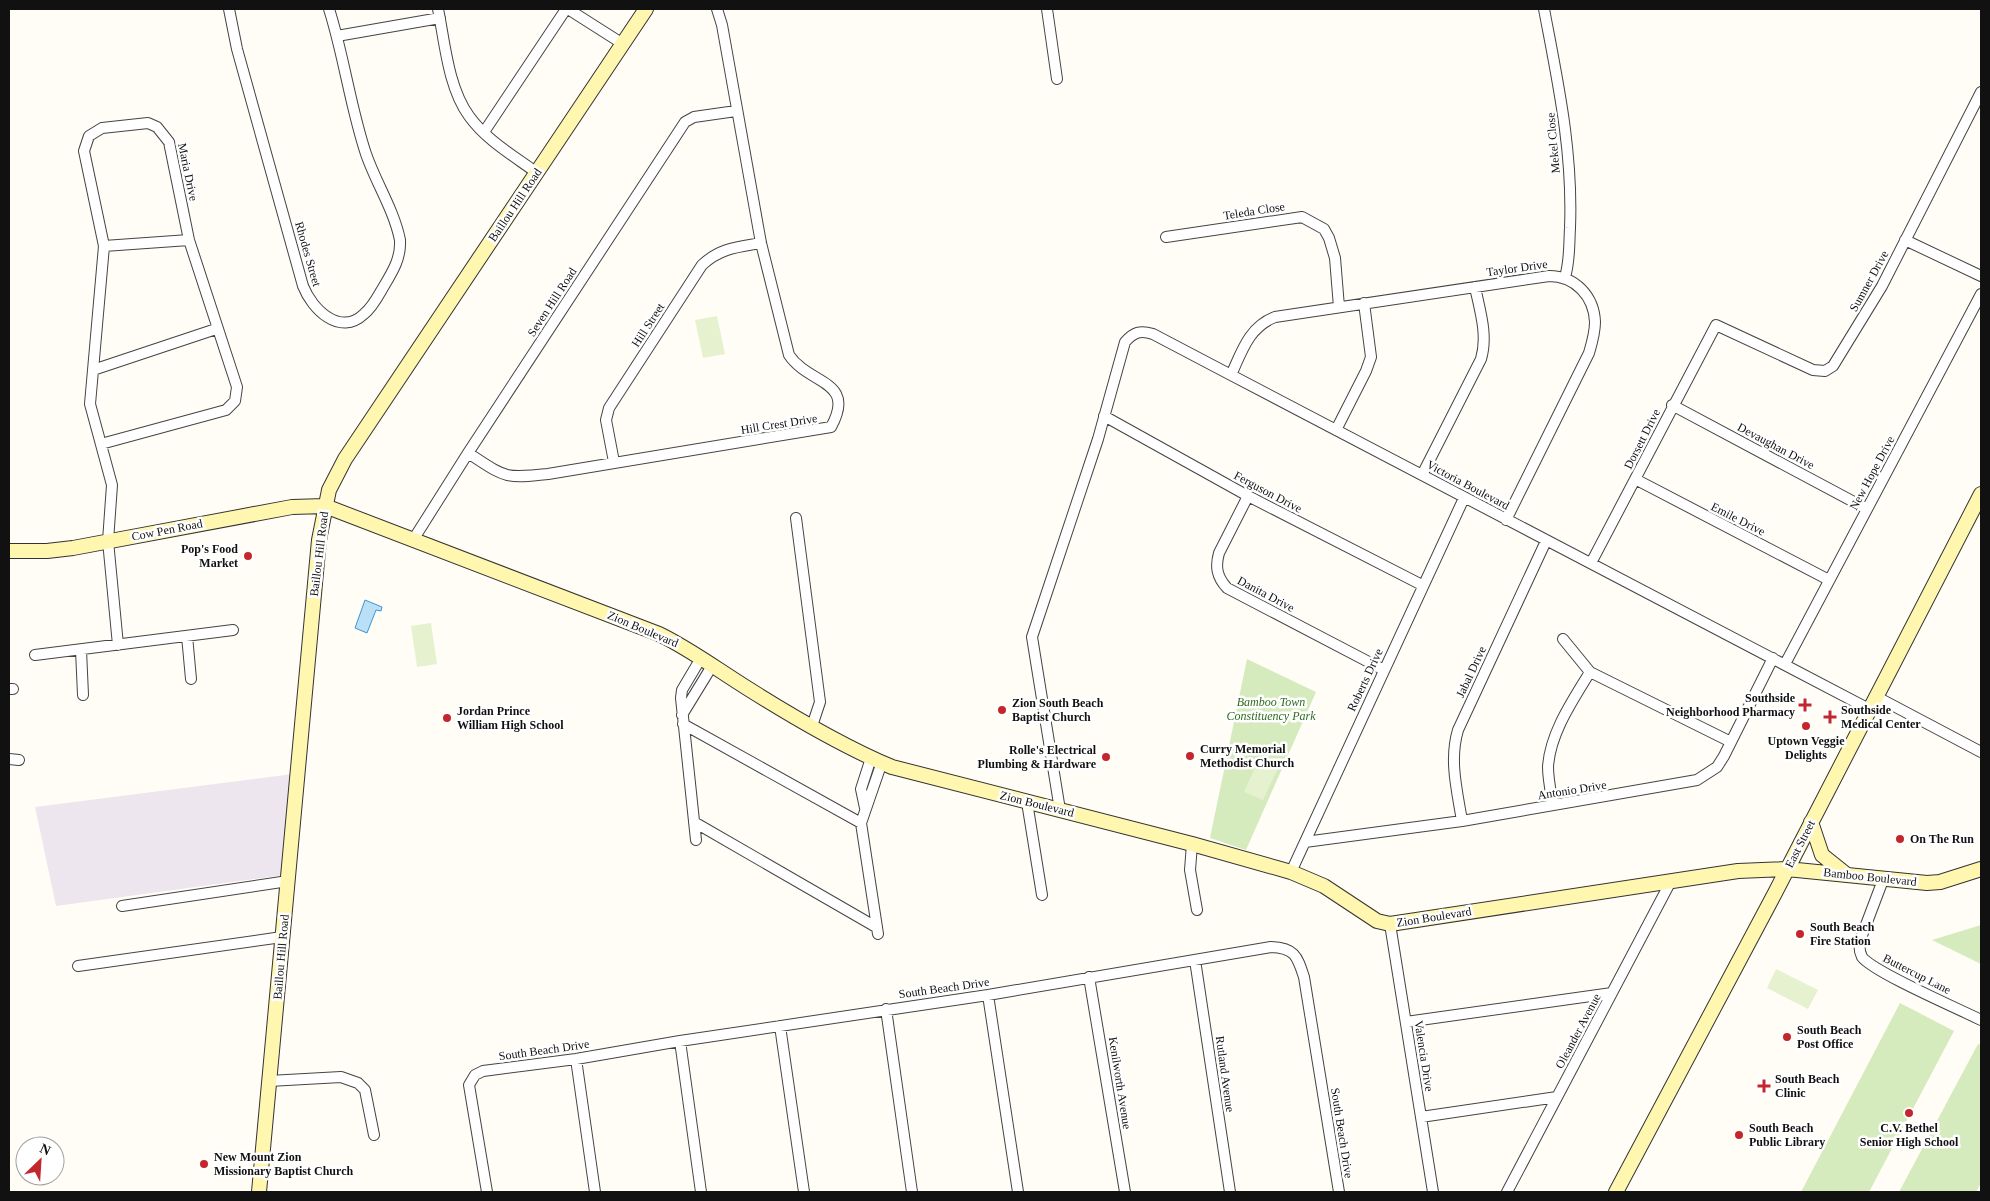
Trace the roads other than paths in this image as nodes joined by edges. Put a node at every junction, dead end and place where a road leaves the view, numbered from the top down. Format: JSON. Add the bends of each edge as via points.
{"nodes":[{"id":1,"x":229,"y":9,"type":"edge"},
{"id":2,"x":329,"y":9,"type":"edge"},
{"id":3,"x":567,"y":9,"type":"edge"},
{"id":4,"x":646,"y":9,"type":"edge"},
{"id":5,"x":717,"y":9,"type":"edge"},
{"id":6,"x":1047,"y":9,"type":"edge"},
{"id":7,"x":1544,"y":9,"type":"edge"},
{"id":8,"x":439,"y":13,"type":"edge"},
{"id":9,"x":337,"y":36,"type":"junction"},
{"id":10,"x":623,"y":44,"type":"junction"},
{"id":11,"x":1057,"y":79,"type":"dead end"},
{"id":12,"x":1981,"y":92,"type":"edge"},
{"id":13,"x":736,"y":111,"type":"junction"},
{"id":14,"x":484,"y":132,"type":"junction"},
{"id":15,"x":537,"y":173,"type":"junction"},
{"id":16,"x":1166,"y":237,"type":"dead end"},
{"id":17,"x":189,"y":240,"type":"junction"},
{"id":18,"x":1905,"y":240,"type":"junction"},
{"id":19,"x":762,"y":243,"type":"junction"},
{"id":20,"x":104,"y":246,"type":"junction"},
{"id":21,"x":1981,"y":276,"type":"edge"},
{"id":22,"x":1565,"y":277,"type":"junction"},
{"id":23,"x":1475,"y":287,"type":"junction"},
{"id":24,"x":1981,"y":294,"type":"edge"},
{"id":25,"x":1364,"y":303,"type":"junction"},
{"id":26,"x":1339,"y":307,"type":"junction"},
{"id":27,"x":1716,"y":325,"type":"joint"},
{"id":28,"x":216,"y":329,"type":"junction"},
{"id":29,"x":93,"y":370,"type":"junction"},
{"id":30,"x":1231,"y":374,"type":"junction"},
{"id":31,"x":1672,"y":405,"type":"junction"},
{"id":32,"x":1104,"y":416,"type":"junction"},
{"id":33,"x":1336,"y":430,"type":"junction"},
{"id":34,"x":101,"y":444,"type":"junction"},
{"id":35,"x":468,"y":453,"type":"junction"},
{"id":36,"x":614,"y":462,"type":"junction"},
{"id":37,"x":1422,"y":475,"type":"junction"},
{"id":38,"x":1635,"y":479,"type":"junction"},
{"id":39,"x":1981,"y":494,"type":"edge"},
{"id":40,"x":1248,"y":496,"type":"junction"},
{"id":41,"x":1464,"y":498,"type":"junction"},
{"id":42,"x":324,"y":506,"type":"junction"},
{"id":43,"x":1867,"y":509,"type":"junction"},
{"id":44,"x":796,"y":518,"type":"dead end"},
{"id":45,"x":1506,"y":520,"type":"junction"},
{"id":46,"x":414,"y":540,"type":"junction"},
{"id":47,"x":108,"y":541,"type":"junction"},
{"id":48,"x":1546,"y":541,"type":"junction"},
{"id":49,"x":9,"y":551,"type":"edge"},
{"id":50,"x":1591,"y":563,"type":"junction"},
{"id":51,"x":1829,"y":580,"type":"junction"},
{"id":52,"x":1422,"y":585,"type":"junction"},
{"id":53,"x":233,"y":630,"type":"dead end"},
{"id":54,"x":187,"y":636,"type":"junction"},
{"id":55,"x":1563,"y":639,"type":"dead end"},
{"id":56,"x":118,"y":645,"type":"junction"},
{"id":57,"x":80,"y":650,"type":"junction"},
{"id":58,"x":36,"y":656,"type":"dead end"},
{"id":59,"x":1773,"y":658,"type":"junction"},
{"id":60,"x":706,"y":662,"type":"junction"},
{"id":61,"x":1785,"y":664,"type":"junction"},
{"id":62,"x":1384,"y":670,"type":"junction"},
{"id":63,"x":1590,"y":672,"type":"junction"},
{"id":64,"x":191,"y":679,"type":"dead end"},
{"id":65,"x":84,"y":695,"type":"dead end"},
{"id":66,"x":1875,"y":696,"type":"junction"},
{"id":67,"x":1869,"y":709,"type":"junction"},
{"id":68,"x":683,"y":720,"type":"junction"},
{"id":69,"x":812,"y":726,"type":"junction"},
{"id":70,"x":1731,"y":742,"type":"junction"},
{"id":71,"x":1981,"y":752,"type":"edge"},
{"id":72,"x":876,"y":760,"type":"junction"},
{"id":73,"x":1027,"y":802,"type":"junction"},
{"id":74,"x":1553,"y":805,"type":"junction"},
{"id":75,"x":1060,"y":810,"type":"junction"},
{"id":76,"x":1462,"y":821,"type":"junction"},
{"id":77,"x":694,"y":822,"type":"junction"},
{"id":78,"x":1811,"y":822,"type":"junction"},
{"id":79,"x":861,"y":823,"type":"junction"},
{"id":80,"x":696,"y":840,"type":"dead end"},
{"id":81,"x":1305,"y":842,"type":"junction"},
{"id":82,"x":1192,"y":844,"type":"junction"},
{"id":83,"x":1787,"y":869,"type":"junction"},
{"id":84,"x":1981,"y":870,"type":"edge"},
{"id":85,"x":1291,"y":872,"type":"junction"},
{"id":86,"x":1848,"y":875,"type":"junction"},
{"id":87,"x":1883,"y":880,"type":"junction"},
{"id":88,"x":288,"y":881,"type":"junction"},
{"id":89,"x":1671,"y":881,"type":"junction"},
{"id":90,"x":1042,"y":895,"type":"dead end"},
{"id":91,"x":122,"y":906,"type":"dead end"},
{"id":92,"x":1197,"y":910,"type":"dead end"},
{"id":93,"x":1390,"y":924,"type":"junction"},
{"id":94,"x":282,"y":937,"type":"junction"},
{"id":95,"x":1195,"y":960,"type":"junction"},
{"id":96,"x":78,"y":966,"type":"dead end"},
{"id":97,"x":1090,"y":977,"type":"junction"},
{"id":98,"x":1612,"y":993,"type":"junction"},
{"id":99,"x":988,"y":995,"type":"junction"},
{"id":100,"x":886,"y":1009,"type":"junction"},
{"id":101,"x":1981,"y":1020,"type":"edge"},
{"id":102,"x":1406,"y":1022,"type":"junction"},
{"id":103,"x":780,"y":1026,"type":"junction"},
{"id":104,"x":680,"y":1041,"type":"junction"},
{"id":105,"x":576,"y":1059,"type":"junction"},
{"id":106,"x":269,"y":1081,"type":"junction"},
{"id":107,"x":1557,"y":1097,"type":"junction"},
{"id":108,"x":1421,"y":1117,"type":"junction"},
{"id":109,"x":374,"y":1135,"type":"dead end"},
{"id":110,"x":258,"y":1192,"type":"edge"},
{"id":111,"x":487,"y":1192,"type":"edge"},
{"id":112,"x":595,"y":1192,"type":"edge"},
{"id":113,"x":701,"y":1192,"type":"edge"},
{"id":114,"x":804,"y":1192,"type":"edge"},
{"id":115,"x":912,"y":1192,"type":"edge"},
{"id":116,"x":1018,"y":1192,"type":"edge"},
{"id":117,"x":1125,"y":1192,"type":"edge"},
{"id":118,"x":1230,"y":1192,"type":"edge"},
{"id":119,"x":1339,"y":1192,"type":"edge"},
{"id":120,"x":1433,"y":1192,"type":"edge"},
{"id":121,"x":1507,"y":1192,"type":"edge"},
{"id":122,"x":1616,"y":1192,"type":"edge"}],
"edges":[{"from":1,"to":9,"type":"street","name":"Rhodes Street","via":[[237,49],[303,286],[311,303],[322,314],[336,321],[349,322],[360,318],[373,304],[395,266],[400,247],[398,232],[366,155]]},
{"from":2,"to":9,"type":"street","name":"Rhodes Street"},
{"from":3,"to":10,"type":"street"},
{"from":3,"to":14,"type":"street"},
{"from":4,"to":10,"type":"main road","name":"Baillou Hill Road"},
{"from":5,"to":13,"type":"street","name":"Hill Crest Drive"},
{"from":6,"to":11,"type":"street"},
{"from":7,"to":22,"type":"street","name":"Mekel Close","via":[[1566,124],[1570,209]]},
{"from":8,"to":9,"type":"street"},
{"from":8,"to":14,"type":"street","via":[[455,87],[469,116]]},
{"from":10,"to":15,"type":"main road","name":"Baillou Hill Road"},
{"from":12,"to":18,"type":"street","name":"Sumner Drive"},
{"from":13,"to":19,"type":"street","name":"Hill Crest Drive"},
{"from":13,"to":35,"type":"street","name":"Seven Hill Road","via":[[694,117],[685,122]]},
{"from":14,"to":15,"type":"street"},
{"from":15,"to":42,"type":"main road","name":"Baillou Hill Road","via":[[345,459]]},
{"from":16,"to":26,"type":"street","name":"Teleda Close","via":[[1302,217],[1324,229],[1329,238],[1335,258]]},
{"from":17,"to":20,"type":"street"},
{"from":17,"to":20,"type":"street","name":"Maria Drive","via":[[169,142],[157,127],[148,123],[102,128],[89,136],[84,151]]},
{"from":17,"to":28,"type":"street","name":"Maria Drive"},
{"from":18,"to":21,"type":"street"},
{"from":18,"to":27,"type":"street","name":"Sumner Drive","via":[[1882,286],[1838,359],[1825,371],[1803,366]]},
{"from":19,"to":36,"type":"street","name":"Hill Street","via":[[723,250],[702,264],[609,408],[606,420]]},
{"from":19,"to":36,"type":"street","name":"Hill Crest Drive","via":[[789,355],[796,366],[827,383],[839,401],[838,415],[831,427]]},
{"from":20,"to":29,"type":"street","name":"Maria Drive"},
{"from":22,"to":23,"type":"street","name":"Taylor Drive","via":[[1549,276]]},
{"from":22,"to":45,"type":"street","name":"Taylor Drive","via":[[1584,293],[1595,319],[1589,353]]},
{"from":23,"to":25,"type":"street","name":"Taylor Drive"},
{"from":23,"to":37,"type":"street","via":[[1484,334],[1481,359]]},
{"from":24,"to":43,"type":"street","name":"New Hope Drive"},
{"from":25,"to":26,"type":"street","name":"Taylor Drive"},
{"from":25,"to":33,"type":"street","via":[[1371,357]]},
{"from":26,"to":30,"type":"street","name":"Taylor Drive","via":[[1265,321],[1250,335]]},
{"from":27,"to":31,"type":"street","name":"Dorsett Drive"},
{"from":28,"to":29,"type":"street"},
{"from":28,"to":34,"type":"street","name":"Maria Drive","via":[[237,387],[235,401],[226,410]]},
{"from":29,"to":34,"type":"street","name":"Maria Drive","via":[[90,404]]},
{"from":30,"to":32,"type":"street","name":"Victoria Boulevard","via":[[1142,331],[1125,342]]},
{"from":30,"to":33,"type":"street","name":"Victoria Boulevard"},
{"from":31,"to":38,"type":"street","name":"Dorsett Drive"},
{"from":31,"to":43,"type":"street","name":"Devaughan Drive"},
{"from":32,"to":40,"type":"street","name":"Ferguson Drive"},
{"from":32,"to":75,"type":"street","via":[[1032,637]]},
{"from":33,"to":37,"type":"street","name":"Victoria Boulevard"},
{"from":34,"to":47,"type":"street","name":"Maria Drive","via":[[112,485]]},
{"from":35,"to":36,"type":"street","name":"Hill Crest Drive","via":[[502,476],[514,478]]},
{"from":35,"to":46,"type":"street","name":"Seven Hill Road"},
{"from":37,"to":41,"type":"street","name":"Victoria Boulevard"},
{"from":38,"to":50,"type":"street","name":"Dorsett Drive"},
{"from":38,"to":51,"type":"street","name":"Emile Drive"},
{"from":39,"to":66,"type":"main road","name":"East Street"},
{"from":40,"to":52,"type":"street","name":"Ferguson Drive"},
{"from":40,"to":62,"type":"street","name":"Danita Drive","via":[[1216,562],[1221,581],[1228,588]]},
{"from":41,"to":45,"type":"street","name":"Victoria Boulevard"},
{"from":41,"to":52,"type":"street","name":"Roberts Drive"},
{"from":42,"to":46,"type":"main road","name":"Zion Boulevard"},
{"from":42,"to":47,"type":"main road","name":"Cow Pen Road","via":[[292,507]]},
{"from":42,"to":88,"type":"main road","name":"Baillou Hill Road"},
{"from":43,"to":51,"type":"street","name":"New Hope Drive"},
{"from":44,"to":69,"type":"street","via":[[820,702]]},
{"from":45,"to":48,"type":"street","name":"Victoria Boulevard"},
{"from":46,"to":60,"type":"main road","name":"Zion Boulevard","via":[[634,624]]},
{"from":47,"to":49,"type":"main road","name":"Cow Pen Road","via":[[57,550]]},
{"from":47,"to":56,"type":"street","name":"Maria Drive"},
{"from":48,"to":50,"type":"street","name":"Victoria Boulevard"},
{"from":48,"to":76,"type":"street","name":"Jabal Drive","via":[[1458,730],[1453,747]]},
{"from":50,"to":59,"type":"street","name":"Victoria Boulevard"},
{"from":51,"to":61,"type":"street","name":"New Hope Drive"},
{"from":52,"to":62,"type":"street","name":"Roberts Drive"},
{"from":53,"to":54,"type":"street"},
{"from":54,"to":56,"type":"street"},
{"from":54,"to":64,"type":"street"},
{"from":55,"to":63,"type":"street"},
{"from":56,"to":57,"type":"street"},
{"from":57,"to":58,"type":"street"},
{"from":57,"to":65,"type":"street"},
{"from":59,"to":61,"type":"street","name":"Victoria Boulevard"},
{"from":59,"to":70,"type":"street","name":"Antonio Drive"},
{"from":60,"to":68,"type":"street"},
{"from":60,"to":69,"type":"main road","name":"Zion Boulevard"},
{"from":61,"to":67,"type":"street","name":"Victoria Boulevard"},
{"from":62,"to":81,"type":"street","name":"Roberts Drive"},
{"from":63,"to":70,"type":"street"},
{"from":63,"to":74,"type":"street","via":[[1560,727],[1550,754],[1548,768]]},
{"from":66,"to":67,"type":"main road","name":"East Street"},
{"from":66,"to":71,"type":"street"},
{"from":67,"to":78,"type":"main road","name":"East Street"},
{"from":68,"to":77,"type":"street"},
{"from":68,"to":79,"type":"street"},
{"from":69,"to":72,"type":"main road","name":"Zion Boulevard"},
{"from":70,"to":74,"type":"street","name":"Antonio Drive","via":[[1717,767],[1696,780]]},
{"from":72,"to":73,"type":"main road","name":"Zion Boulevard","via":[[902,770]]},
{"from":72,"to":79,"type":"street"},
{"from":73,"to":75,"type":"main road","name":"Zion Boulevard"},
{"from":73,"to":90,"type":"street"},
{"from":74,"to":76,"type":"street","name":"Antonio Drive"},
{"from":75,"to":82,"type":"main road","name":"Zion Boulevard"},
{"from":76,"to":81,"type":"street","name":"Antonio Drive"},
{"from":77,"to":79,"type":"street","via":[[877,930]]},
{"from":77,"to":80,"type":"street"},
{"from":78,"to":83,"type":"main road","name":"East Street"},
{"from":78,"to":86,"type":"main road","via":[[1822,855]]},
{"from":81,"to":85,"type":"street","name":"Roberts Drive"},
{"from":82,"to":85,"type":"main road","name":"Zion Boulevard"},
{"from":82,"to":92,"type":"street","via":[[1190,870]]},
{"from":83,"to":86,"type":"main road","name":"Bamboo Boulevard"},
{"from":83,"to":89,"type":"main road","name":"Zion Boulevard","via":[[1738,871]]},
{"from":83,"to":122,"type":"main road","name":"East Street"},
{"from":84,"to":87,"type":"main road","name":"Bamboo Boulevard","via":[[1934,883]]},
{"from":85,"to":93,"type":"main road","name":"Zion Boulevard","via":[[1324,886],[1376,921]]},
{"from":86,"to":87,"type":"main road","name":"Bamboo Boulevard"},
{"from":87,"to":101,"type":"street","name":"Buttercup Lane","via":[[1860,938],[1862,957],[1881,971]]},
{"from":88,"to":91,"type":"street"},
{"from":88,"to":94,"type":"main road","name":"Baillou Hill Road"},
{"from":89,"to":93,"type":"main road","name":"Zion Boulevard"},
{"from":89,"to":98,"type":"street","name":"Oleander Avenue"},
{"from":93,"to":102,"type":"street","name":"Valencia Drive"},
{"from":94,"to":96,"type":"street"},
{"from":94,"to":106,"type":"main road","name":"Baillou Hill Road"},
{"from":95,"to":97,"type":"street","name":"South Beach Drive"},
{"from":95,"to":118,"type":"street","name":"Rutland Avenue"},
{"from":95,"to":119,"type":"street","name":"South Beach Drive","via":[[1285,948],[1298,960],[1304,977]]},
{"from":97,"to":99,"type":"street","name":"South Beach Drive"},
{"from":97,"to":117,"type":"street","name":"Kenilworth Avenue"},
{"from":98,"to":102,"type":"street"},
{"from":98,"to":107,"type":"street","name":"Oleander Avenue"},
{"from":99,"to":100,"type":"street","name":"South Beach Drive"},
{"from":99,"to":116,"type":"street"},
{"from":100,"to":103,"type":"street","name":"South Beach Drive"},
{"from":100,"to":115,"type":"street"},
{"from":102,"to":108,"type":"street","name":"Valencia Drive"},
{"from":103,"to":104,"type":"street","name":"South Beach Drive"},
{"from":103,"to":114,"type":"street"},
{"from":104,"to":105,"type":"street","name":"South Beach Drive"},
{"from":104,"to":113,"type":"street"},
{"from":105,"to":111,"type":"street","name":"South Beach Drive","via":[[484,1070],[475,1075],[469,1084]]},
{"from":105,"to":112,"type":"street"},
{"from":106,"to":109,"type":"street","via":[[350,1078],[365,1090]]},
{"from":106,"to":110,"type":"main road","name":"Baillou Hill Road"},
{"from":107,"to":108,"type":"street"},
{"from":107,"to":121,"type":"street","name":"Oleander Avenue"},
{"from":108,"to":120,"type":"street","name":"Valencia Drive"}]}
